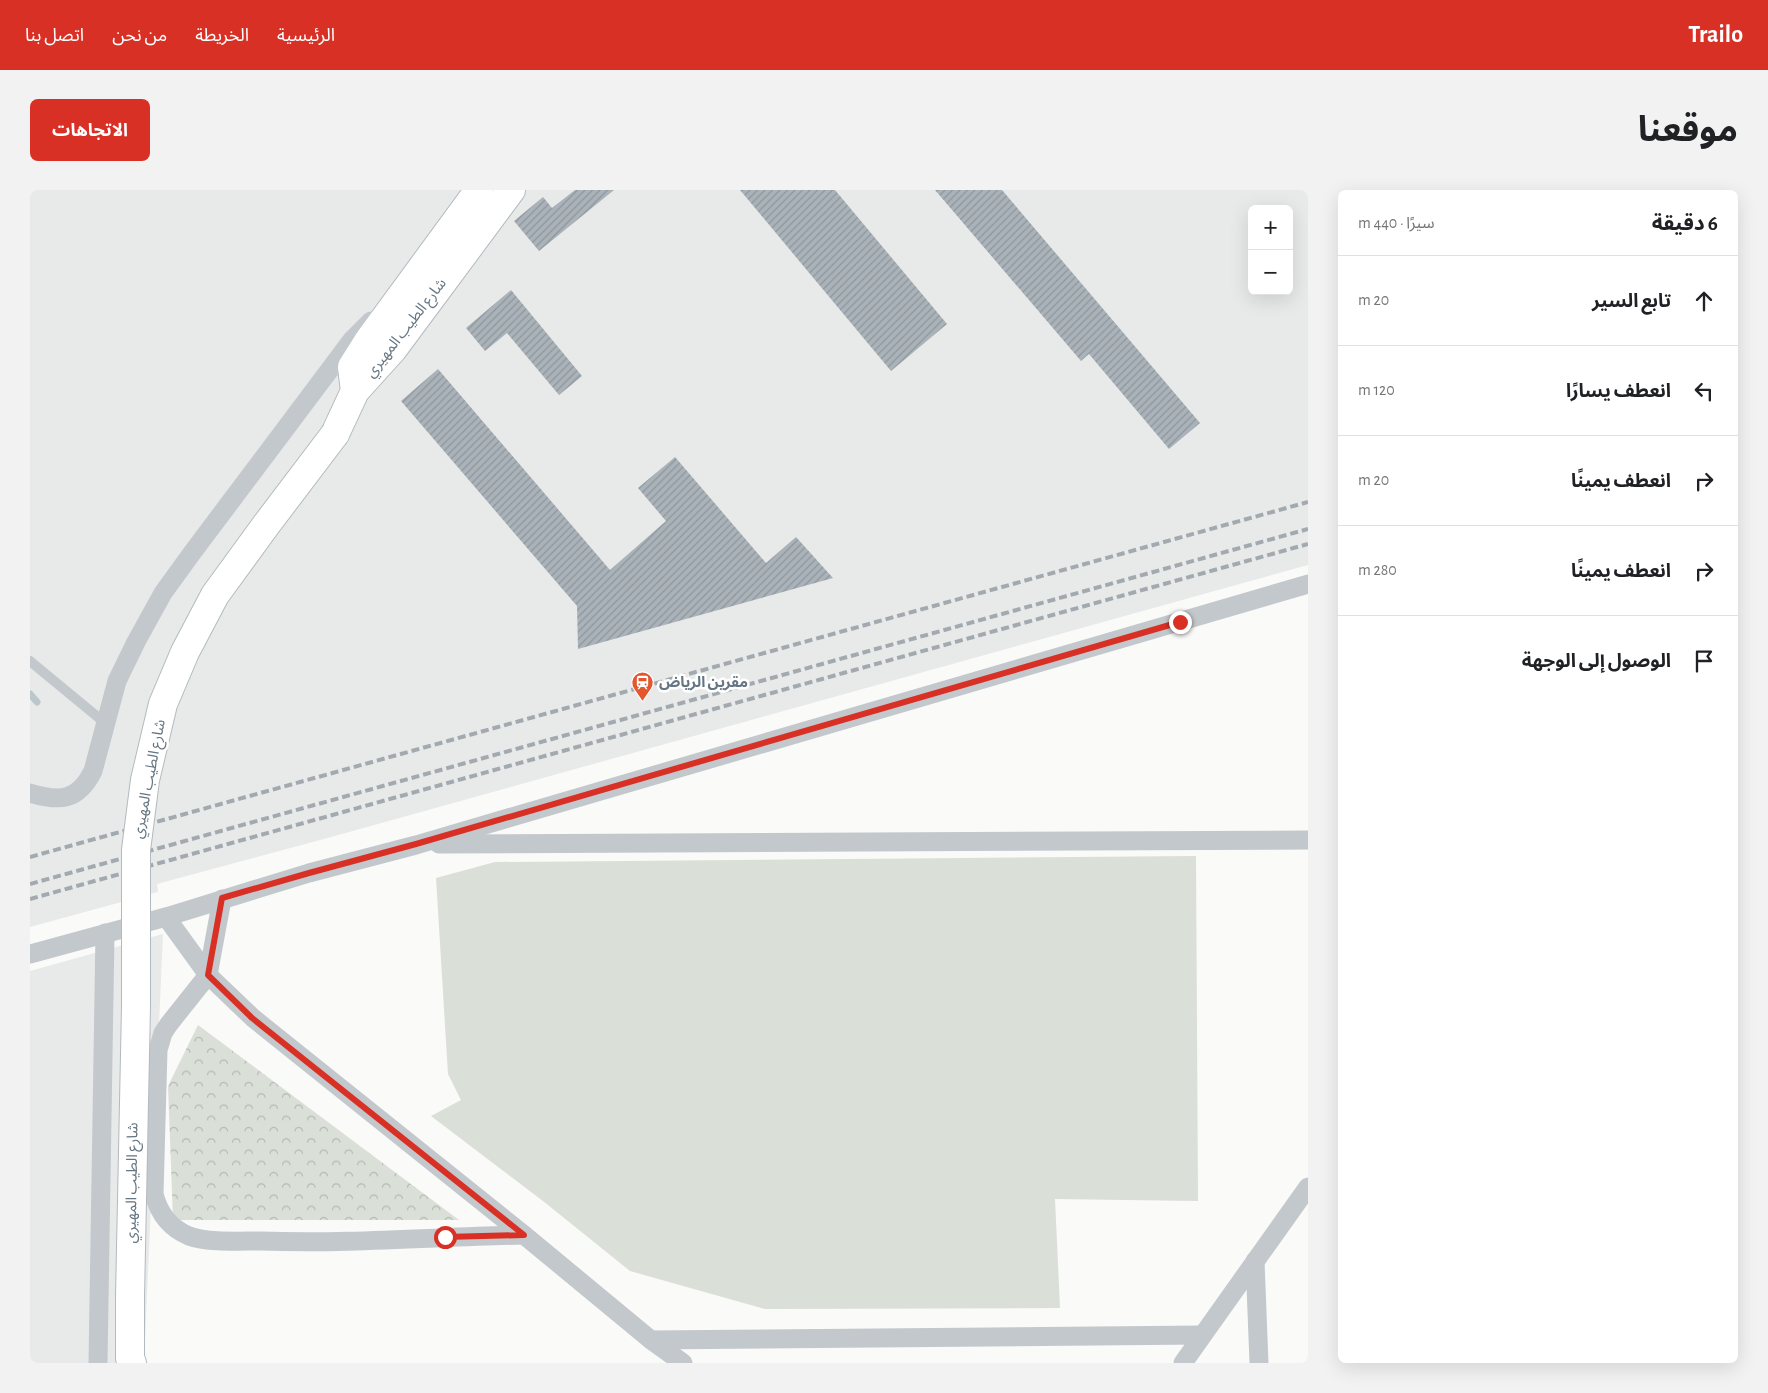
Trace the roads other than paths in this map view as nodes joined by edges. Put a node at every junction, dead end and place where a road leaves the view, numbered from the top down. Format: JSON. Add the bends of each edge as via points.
{"nodes":[{"id":1,"x":479,"y":190,"type":"edge"},
{"id":2,"x":511,"y":190,"type":"edge"},
{"id":3,"x":394,"y":307,"type":"junction"},
{"id":4,"x":355,"y":391,"type":"junction"},
{"id":5,"x":1308,"y":584,"type":"edge"},
{"id":6,"x":30,"y":661,"type":"edge"},
{"id":7,"x":105,"y":723,"type":"junction"},
{"id":8,"x":30,"y":793,"type":"edge"},
{"id":9,"x":1308,"y":840,"type":"edge"},
{"id":10,"x":416,"y":844,"type":"junction"},
{"id":11,"x":222,"y":898,"type":"junction"},
{"id":12,"x":166,"y":917,"type":"junction"},
{"id":13,"x":105,"y":933,"type":"junction"},
{"id":14,"x":30,"y":954,"type":"edge"},
{"id":15,"x":208,"y":975,"type":"junction"},
{"id":16,"x":1308,"y":1187,"type":"edge"},
{"id":17,"x":524,"y":1235,"type":"junction"},
{"id":18,"x":1256,"y":1261,"type":"junction"},
{"id":19,"x":1202,"y":1335,"type":"junction"},
{"id":20,"x":651,"y":1340,"type":"junction"},
{"id":21,"x":129,"y":1361,"type":"edge"},
{"id":22,"x":98,"y":1363,"type":"edge"},
{"id":23,"x":682,"y":1363,"type":"edge"},
{"id":24,"x":1183,"y":1363,"type":"edge"},
{"id":25,"x":1259,"y":1363,"type":"edge"}],
"edges":[{"from":1,"to":3,"type":"street","name":"شارع الطيب المهيري"},
{"from":2,"to":4,"type":"street","name":"شارع الطيب المهيري","via":[[393,349]]},
{"from":3,"to":4,"type":"street","name":"شارع الطيب المهيري","via":[[352,367]]},
{"from":3,"to":7,"type":"street","via":[[374,318],[352,340],[163,593],[116,680]]},
{"from":4,"to":21,"type":"street","name":"شارع الطيب المهيري","bridge":true,"via":[[335,434],[215,595],[185,652],[163,704],[146,780],[136,850]]},
{"from":5,"to":10,"type":"street"},
{"from":6,"to":7,"type":"lane"},
{"from":7,"to":8,"type":"street","via":[[93,771],[86,785],[64,797],[50,798]]},
{"from":9,"to":10,"type":"street"},
{"from":10,"to":11,"type":"street"},
{"from":11,"to":12,"type":"street"},
{"from":11,"to":15,"type":"street"},
{"from":12,"to":13,"type":"street"},
{"from":12,"to":15,"type":"street"},
{"from":13,"to":14,"type":"street"},
{"from":13,"to":22,"type":"street"},
{"from":15,"to":17,"type":"street","via":[[252,1018]]},
{"from":15,"to":17,"type":"street","via":[[163,1032],[158,1050],[154,1194],[160,1211],[173,1227],[190,1236],[271,1242]]},
{"from":16,"to":18,"type":"street"},
{"from":17,"to":20,"type":"street"},
{"from":18,"to":19,"type":"street"},
{"from":18,"to":25,"type":"street"},
{"from":19,"to":20,"type":"street"},
{"from":19,"to":24,"type":"street"},
{"from":20,"to":23,"type":"street"}]}
